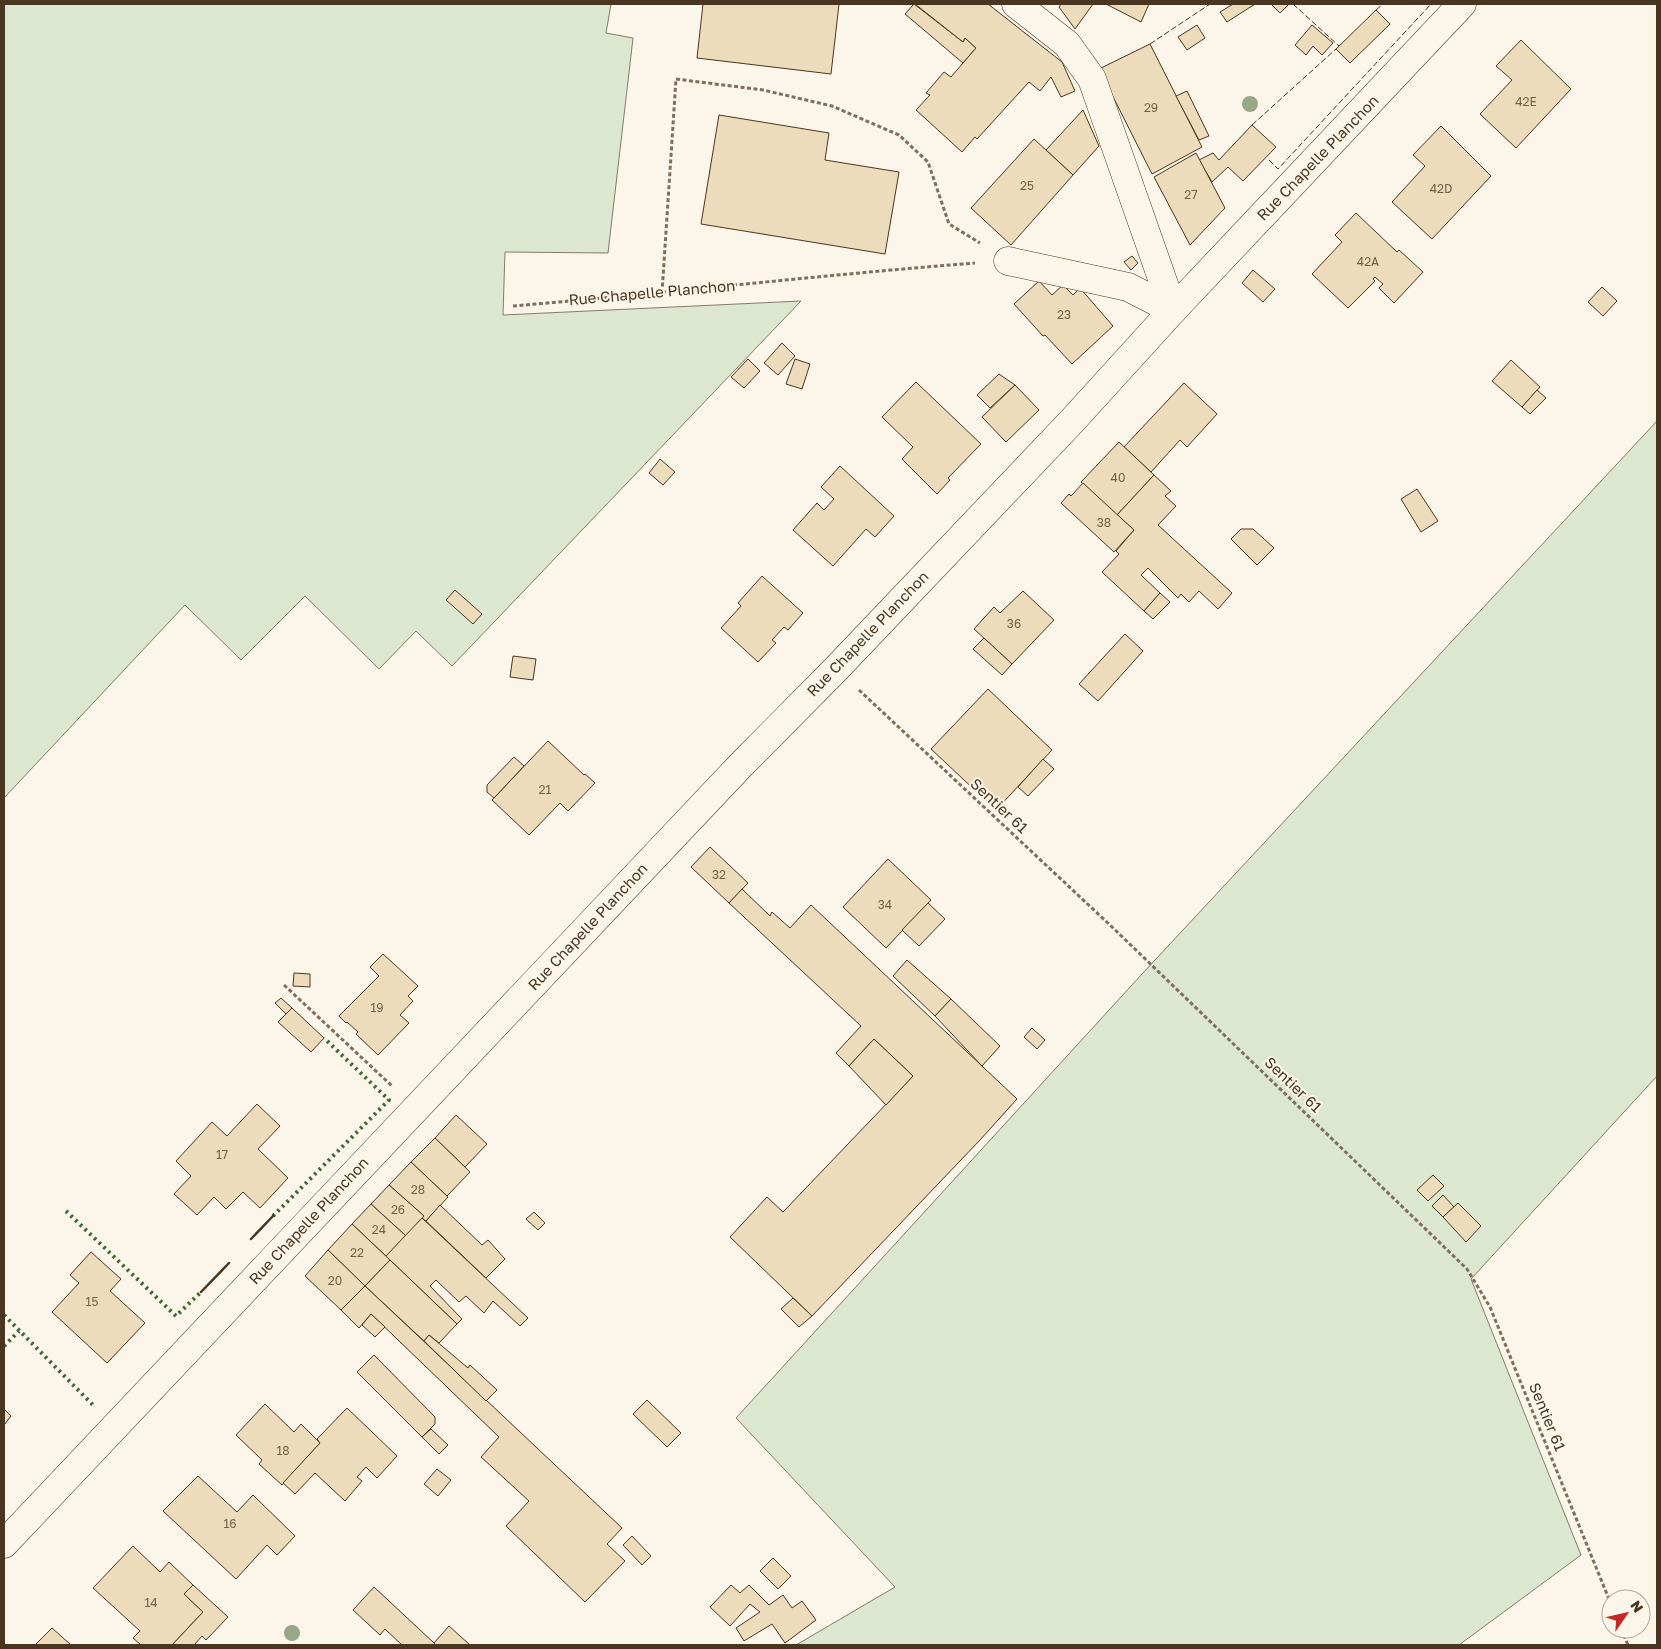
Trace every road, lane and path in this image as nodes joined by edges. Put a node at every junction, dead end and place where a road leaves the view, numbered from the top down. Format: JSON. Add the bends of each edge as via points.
{"nodes":[{"id":1,"x":1016,"y":4,"type":"edge"},
{"id":2,"x":1462,"y":4,"type":"edge"},
{"id":3,"x":1008,"y":261,"type":"junction"},
{"id":4,"x":662,"y":293,"type":"junction"},
{"id":5,"x":513,"y":306,"type":"dead end"},
{"id":6,"x":1173,"y":310,"type":"junction"},
{"id":7,"x":836,"y":669,"type":"junction"},
{"id":8,"x":284,"y":985,"type":"dead end"},
{"id":9,"x":416,"y":1108,"type":"junction"},
{"id":10,"x":4,"y":1544,"type":"edge"},
{"id":11,"x":1605,"y":1589,"type":"edge"}],
"edges":[{"from":1,"to":6,"type":"street","via":[[1067,44],[1092,79]]},
{"from":2,"to":6,"type":"street","name":"Rue Chapelle Planchon"},
{"from":3,"to":4,"type":"path","name":"Rue Chapelle Planchon"},
{"from":3,"to":4,"type":"path","via":[[949,224],[928,162],[899,135],[832,106],[763,90],[676,79]]},
{"from":3,"to":6,"type":"street","via":[[1128,287]]},
{"from":4,"to":5,"type":"path","name":"Rue Chapelle Planchon"},
{"from":6,"to":7,"type":"street","name":"Rue Chapelle Planchon"},
{"from":7,"to":9,"type":"street","name":"Rue Chapelle Planchon"},
{"from":7,"to":11,"type":"path","name":"Sentier 61","via":[[1110,924],[1467,1269],[1490,1307]]},
{"from":8,"to":9,"type":"path"},
{"from":9,"to":10,"type":"street","name":"Rue Chapelle Planchon"}]}
